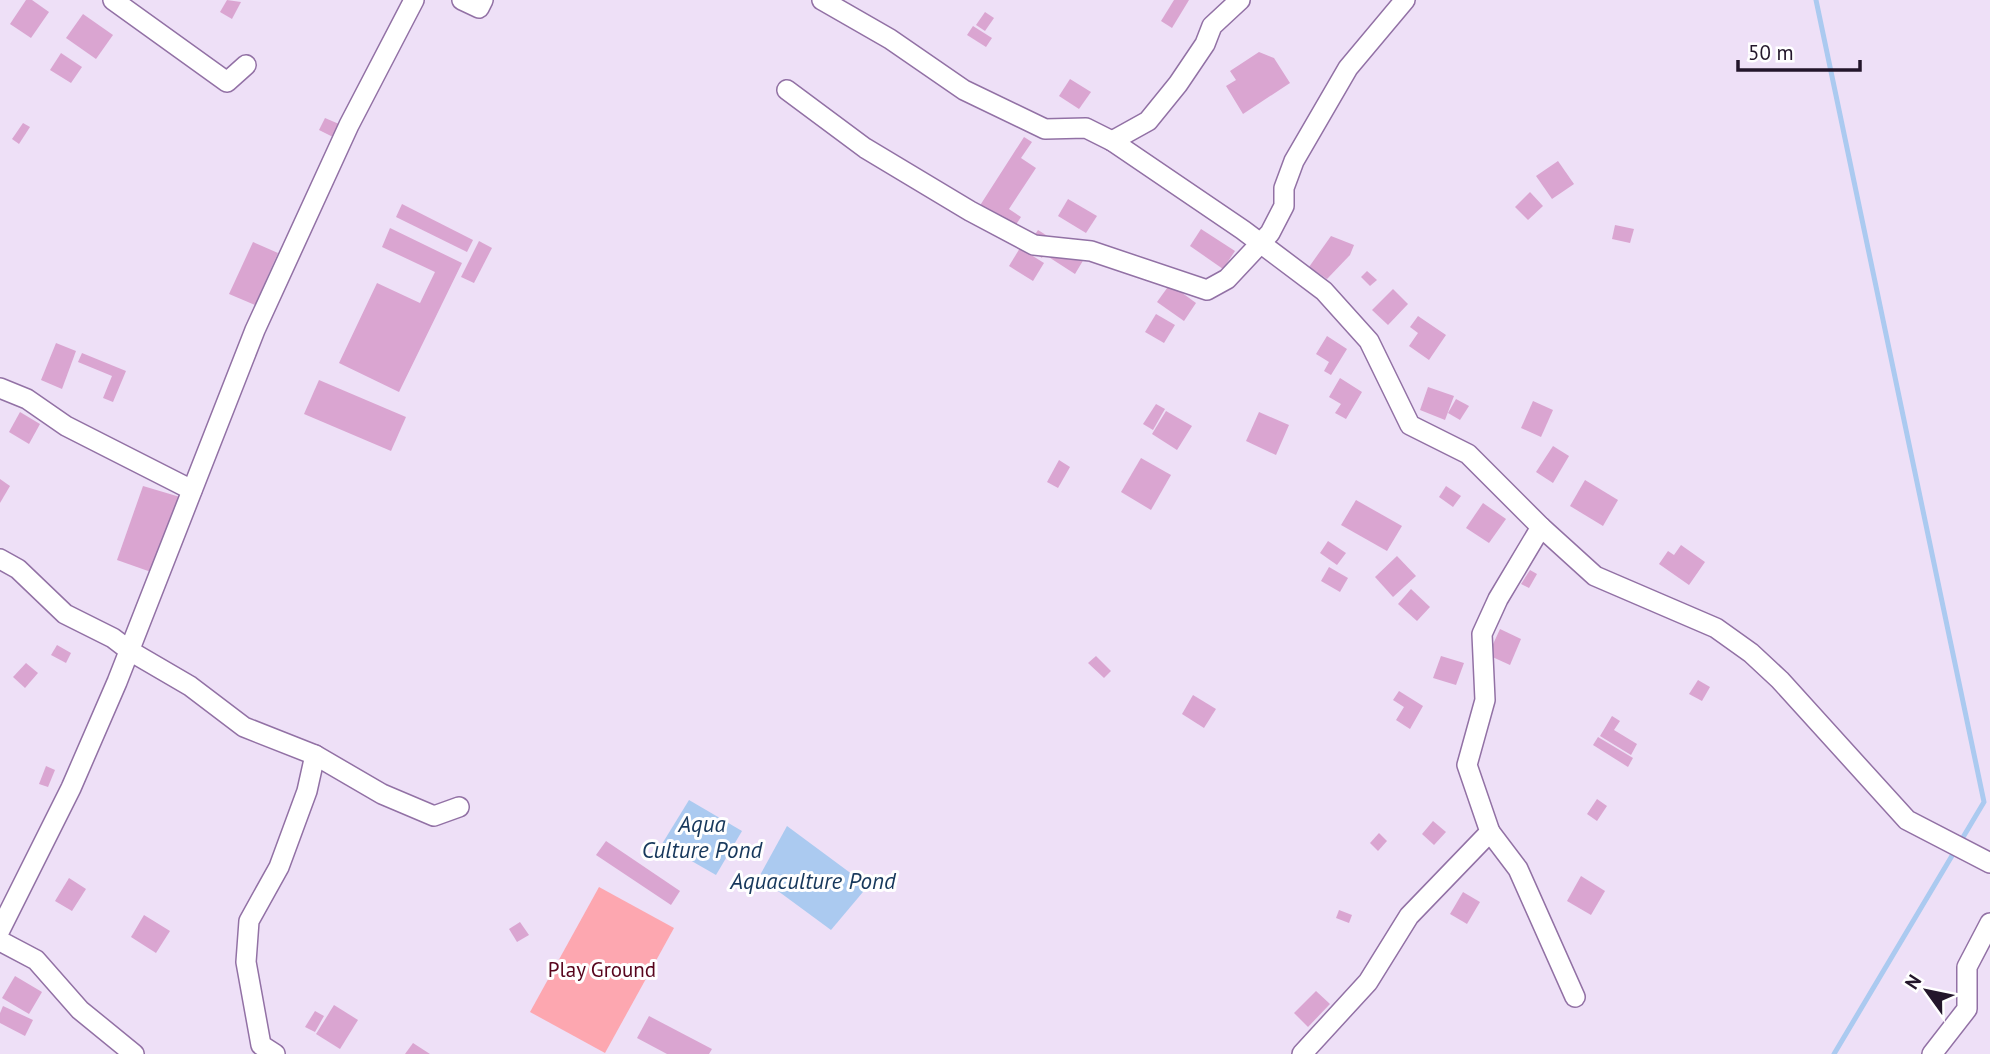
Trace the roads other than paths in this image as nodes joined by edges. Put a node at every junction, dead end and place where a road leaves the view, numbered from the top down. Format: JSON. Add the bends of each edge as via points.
{"nodes":[{"id":1,"x":113,"y":0,"type":"edge"},
{"id":2,"x":414,"y":0,"type":"edge"},
{"id":3,"x":462,"y":0,"type":"edge"},
{"id":4,"x":483,"y":0,"type":"edge"},
{"id":5,"x":822,"y":0,"type":"edge"},
{"id":6,"x":1405,"y":0,"type":"edge"},
{"id":7,"x":1237,"y":1,"type":"edge"},
{"id":8,"x":246,"y":65,"type":"dead end"},
{"id":9,"x":787,"y":90,"type":"dead end"},
{"id":10,"x":1112,"y":141,"type":"junction"},
{"id":11,"x":1260,"y":243,"type":"junction"},
{"id":12,"x":0,"y":388,"type":"edge"},
{"id":13,"x":192,"y":490,"type":"junction"},
{"id":14,"x":1541,"y":527,"type":"junction"},
{"id":15,"x":0,"y":559,"type":"edge"},
{"id":16,"x":130,"y":651,"type":"junction"},
{"id":17,"x":315,"y":755,"type":"junction"},
{"id":18,"x":459,"y":807,"type":"dead end"},
{"id":19,"x":1490,"y":832,"type":"junction"},
{"id":20,"x":1990,"y":863,"type":"edge"},
{"id":21,"x":1990,"y":923,"type":"edge"},
{"id":22,"x":0,"y":930,"type":"edge"},
{"id":23,"x":0,"y":941,"type":"edge"},
{"id":24,"x":1575,"y":998,"type":"dead end"},
{"id":25,"x":134,"y":1054,"type":"edge"},
{"id":26,"x":275,"y":1054,"type":"edge"},
{"id":27,"x":1302,"y":1054,"type":"edge"},
{"id":28,"x":1932,"y":1054,"type":"edge"}],
"edges":[{"from":1,"to":8,"type":"street","via":[[227,82]]},
{"from":2,"to":13,"type":"street","via":[[349,125],[255,330]]},
{"from":3,"to":4,"type":"street","via":[[479,8]]},
{"from":5,"to":10,"type":"street","via":[[964,90],[1045,129],[1086,128]]},
{"from":6,"to":11,"type":"street","via":[[1348,68],[1294,161],[1284,188],[1284,206]]},
{"from":7,"to":10,"type":"street","via":[[1212,26],[1205,44],[1148,121]]},
{"from":9,"to":11,"type":"street","via":[[865,148],[1034,245],[1091,251],[1208,290],[1227,279]]},
{"from":10,"to":11,"type":"street"},
{"from":11,"to":14,"type":"street","via":[[1324,291],[1369,341],[1410,425],[1468,454]]},
{"from":12,"to":13,"type":"street"},
{"from":13,"to":16,"type":"street"},
{"from":14,"to":19,"type":"street","via":[[1482,634],[1485,699],[1467,765]]},
{"from":14,"to":20,"type":"street","via":[[1595,576],[1716,628],[1751,653],[1906,820]]},
{"from":15,"to":16,"type":"street","via":[[18,569],[65,614]]},
{"from":16,"to":17,"type":"street","via":[[190,686],[244,727]]},
{"from":16,"to":22,"type":"street","via":[[71,788]]},
{"from":17,"to":18,"type":"street","via":[[382,794],[434,816]]},
{"from":17,"to":26,"type":"street","via":[[279,867],[249,921],[246,962],[261,1045]]},
{"from":19,"to":24,"type":"street","via":[[1518,869]]},
{"from":19,"to":27,"type":"street","via":[[1409,916],[1368,982]]},
{"from":21,"to":28,"type":"street","via":[[1967,967],[1967,1009]]},
{"from":23,"to":25,"type":"street","via":[[36,960],[80,1010]]}]}
